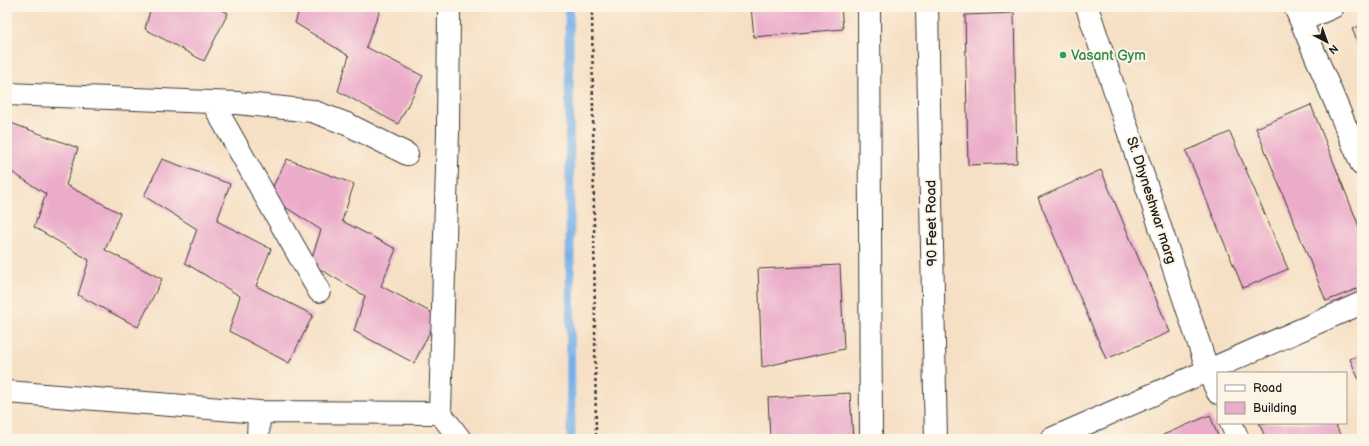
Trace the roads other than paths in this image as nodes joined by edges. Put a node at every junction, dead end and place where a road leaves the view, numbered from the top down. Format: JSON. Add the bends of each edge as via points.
{"nodes":[{"id":1,"x":449,"y":7,"type":"edge"},
{"id":2,"x":869,"y":7,"type":"edge"},
{"id":3,"x":927,"y":7,"type":"edge"},
{"id":4,"x":1087,"y":7,"type":"edge"},
{"id":5,"x":1333,"y":7,"type":"edge"},
{"id":6,"x":1298,"y":14,"type":"edge"},
{"id":7,"x":7,"y":94,"type":"edge"},
{"id":8,"x":212,"y":102,"type":"junction"},
{"id":9,"x":407,"y":154,"type":"dead end"},
{"id":10,"x":1362,"y":165,"type":"edge"},
{"id":11,"x":320,"y":291,"type":"dead end"},
{"id":12,"x":1362,"y":303,"type":"edge"},
{"id":13,"x":1208,"y":371,"type":"junction"},
{"id":14,"x":1217,"y":391,"type":"edge"},
{"id":15,"x":7,"y":392,"type":"edge"},
{"id":16,"x":258,"y":412,"type":"junction"},
{"id":17,"x":440,"y":413,"type":"junction"},
{"id":18,"x":1231,"y":424,"type":"edge"},
{"id":19,"x":258,"y":439,"type":"edge"},
{"id":20,"x":460,"y":439,"type":"edge"},
{"id":21,"x":871,"y":439,"type":"edge"},
{"id":22,"x":936,"y":439,"type":"edge"},
{"id":23,"x":1051,"y":439,"type":"edge"},
{"id":24,"x":1238,"y":439,"type":"edge"}],
"edges":[{"from":1,"to":17,"type":"street"},
{"from":2,"to":21,"type":"street"},
{"from":3,"to":22,"type":"street","name":"90 Feet Road"},
{"from":4,"to":13,"type":"street","name":"St. Dhyneshwar marg"},
{"from":5,"to":6,"type":"street"},
{"from":6,"to":10,"type":"street"},
{"from":7,"to":8,"type":"street"},
{"from":8,"to":9,"type":"street","via":[[312,111],[347,124]]},
{"from":8,"to":11,"type":"street"},
{"from":12,"to":13,"type":"street"},
{"from":13,"to":14,"type":"street","name":"St. Dhyneshwar marg"},
{"from":13,"to":23,"type":"street"},
{"from":15,"to":16,"type":"street"},
{"from":16,"to":17,"type":"street"},
{"from":16,"to":19,"type":"street"},
{"from":17,"to":20,"type":"street"},
{"from":18,"to":24,"type":"street"}]}
